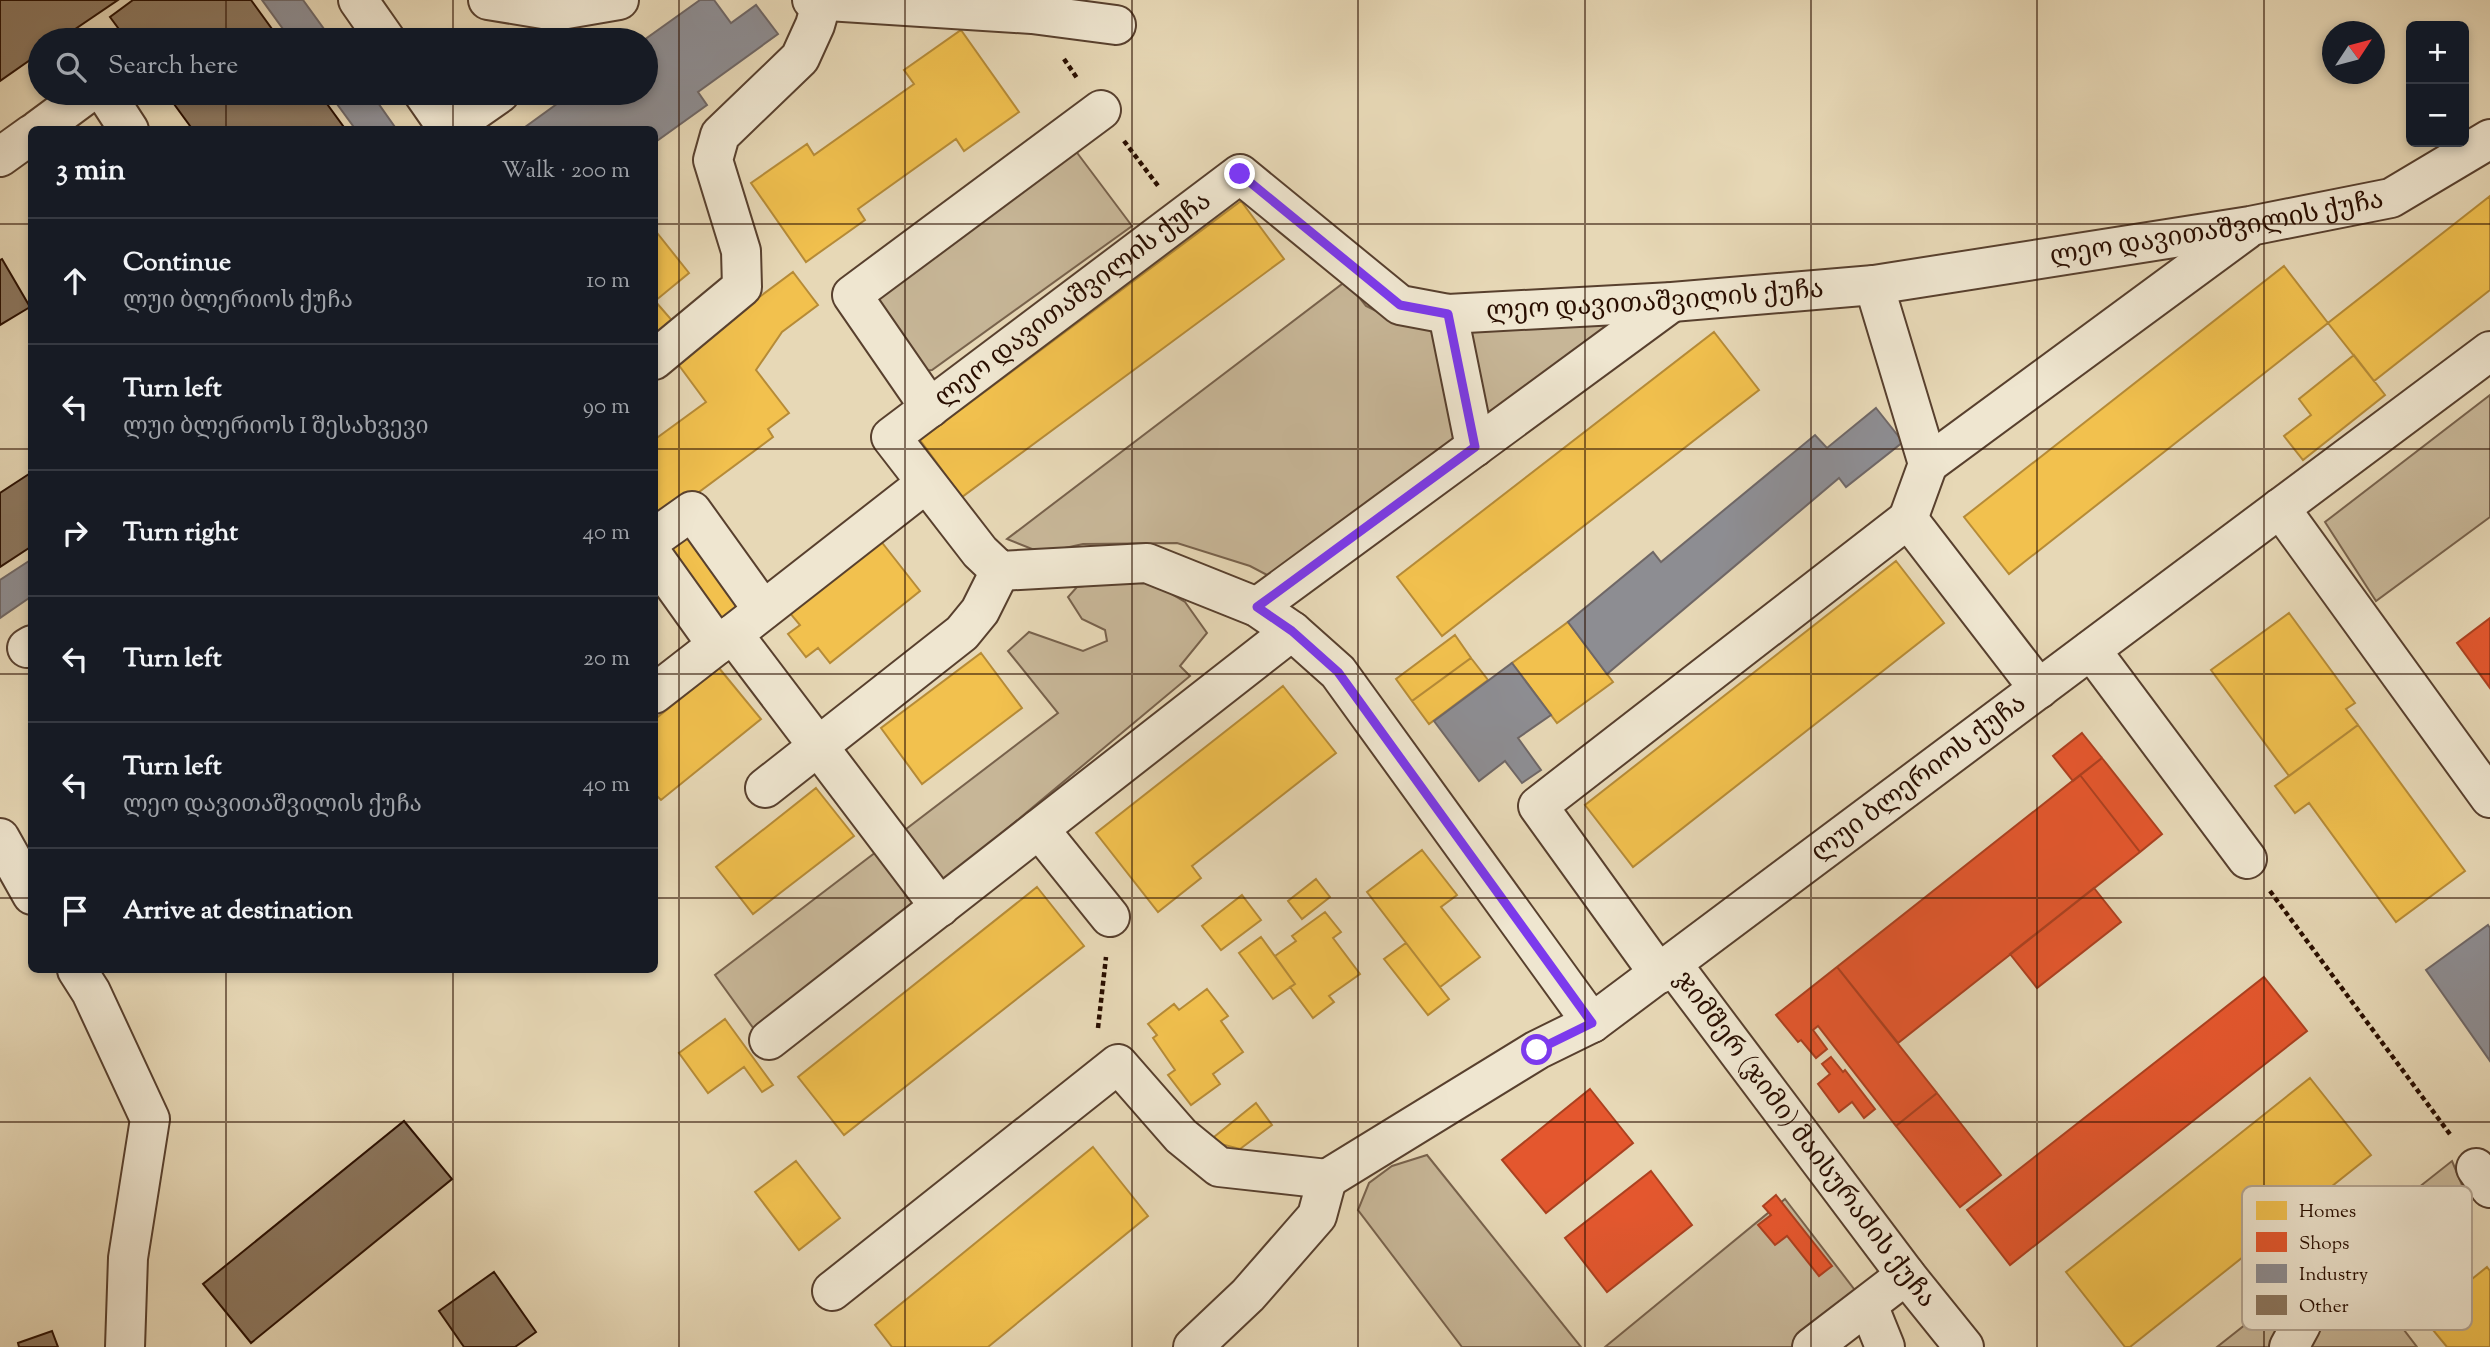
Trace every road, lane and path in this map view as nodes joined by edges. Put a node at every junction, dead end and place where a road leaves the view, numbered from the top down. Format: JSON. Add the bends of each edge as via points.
{"nodes":[{"id":1,"x":358,"y":0,"type":"edge"},
{"id":2,"x":488,"y":0,"type":"edge"},
{"id":3,"x":619,"y":0,"type":"edge"},
{"id":4,"x":817,"y":1,"type":"edge"},
{"id":5,"x":575,"y":24,"type":"edge"},
{"id":6,"x":1116,"y":25,"type":"dead end"},
{"id":7,"x":378,"y":28,"type":"edge"},
{"id":8,"x":72,"y":105,"type":"edge"},
{"id":9,"x":112,"y":105,"type":"edge"},
{"id":10,"x":431,"y":105,"type":"edge"},
{"id":11,"x":483,"y":105,"type":"edge"},
{"id":12,"x":1101,"y":110,"type":"dead end"},
{"id":13,"x":44,"y":126,"type":"edge"},
{"id":14,"x":126,"y":126,"type":"edge"},
{"id":15,"x":28,"y":137,"type":"edge"},
{"id":16,"x":2490,"y":139,"type":"edge"},
{"id":17,"x":0,"y":157,"type":"edge"},
{"id":18,"x":2250,"y":226,"type":"junction"},
{"id":19,"x":1874,"y":285,"type":"junction"},
{"id":20,"x":1672,"y":302,"type":"junction"},
{"id":21,"x":1448,"y":314,"type":"junction"},
{"id":22,"x":2490,"y":351,"type":"edge"},
{"id":23,"x":658,"y":357,"type":"edge"},
{"id":24,"x":930,"y":408,"type":"junction"},
{"id":25,"x":1475,"y":447,"type":"junction"},
{"id":26,"x":1928,"y":464,"type":"junction"},
{"id":27,"x":925,"y":484,"type":"junction"},
{"id":28,"x":2280,"y":508,"type":"junction"},
{"id":29,"x":1908,"y":519,"type":"junction"},
{"id":30,"x":658,"y":539,"type":"edge"},
{"id":31,"x":658,"y":545,"type":"edge"},
{"id":32,"x":1000,"y":571,"type":"junction"},
{"id":33,"x":1257,"y":607,"type":"junction"},
{"id":34,"x":763,"y":610,"type":"junction"},
{"id":35,"x":1292,"y":631,"type":"junction"},
{"id":36,"x":725,"y":639,"type":"junction"},
{"id":37,"x":2091,"y":650,"type":"junction"},
{"id":38,"x":2039,"y":689,"type":"junction"},
{"id":39,"x":658,"y":691,"type":"edge"},
{"id":40,"x":818,"y":747,"type":"junction"},
{"id":41,"x":765,"y":788,"type":"dead end"},
{"id":42,"x":2488,"y":791,"type":"edge"},
{"id":43,"x":1039,"y":829,"type":"junction"},
{"id":44,"x":0,"y":838,"type":"edge"},
{"id":45,"x":2247,"y":859,"type":"joint"},
{"id":46,"x":28,"y":888,"type":"edge"},
{"id":47,"x":940,"y":907,"type":"junction"},
{"id":48,"x":1110,"y":917,"type":"joint"},
{"id":49,"x":1665,"y":969,"type":"junction"},
{"id":50,"x":79,"y":973,"type":"edge"},
{"id":51,"x":1592,"y":1023,"type":"junction"},
{"id":52,"x":769,"y":1040,"type":"dead end"},
{"id":53,"x":1118,"y":1064,"type":"junction"},
{"id":54,"x":2483,"y":1178,"type":"edge"},
{"id":55,"x":1327,"y":1179,"type":"junction"},
{"id":56,"x":1906,"y":1275,"type":"junction"},
{"id":57,"x":832,"y":1291,"type":"dead end"},
{"id":58,"x":1868,"y":1305,"type":"junction"},
{"id":59,"x":125,"y":1347,"type":"edge"},
{"id":60,"x":1193,"y":1347,"type":"edge"},
{"id":61,"x":1812,"y":1347,"type":"edge"},
{"id":62,"x":1885,"y":1347,"type":"edge"},
{"id":63,"x":1964,"y":1347,"type":"edge"}],
"edges":[{"from":1,"to":7,"type":"street"},
{"from":2,"to":5,"type":"street","via":[[555,10]]},
{"from":3,"to":5,"type":"street"},
{"from":4,"to":6,"type":"street","via":[[1032,14]]},
{"from":4,"to":23,"type":"street","via":[[815,25],[800,58],[720,135],[713,160],[741,251],[742,287]]},
{"from":8,"to":13,"type":"street"},
{"from":9,"to":14,"type":"street"},
{"from":10,"to":11,"type":"street","via":[[439,116],[460,121]]},
{"from":12,"to":24,"type":"street","via":[[852,295]]},
{"from":15,"to":17,"type":"street"},
{"from":16,"to":18,"type":"street","name":"ლეო დავითაშვილის ქუჩა","via":[[2391,198]]},
{"from":18,"to":19,"type":"street","name":"ლეო დავითაშვილის ქუჩა"},
{"from":18,"to":26,"type":"street"},
{"from":19,"to":20,"type":"street","name":"ლეო დავითაშვილის ქუჩა"},
{"from":19,"to":26,"type":"street"},
{"from":20,"to":21,"type":"street","name":"ლეო დავითაშვილის ქუჩა"},
{"from":20,"to":25,"type":"street"},
{"from":21,"to":24,"type":"street","name":"ლეო დავითაშვილის ქუჩა","via":[[1400,305],[1240,174]]},
{"from":21,"to":25,"type":"street"},
{"from":22,"to":28,"type":"street","name":"ლუი ბლერიოს ქუჩა"},
{"from":24,"to":27,"type":"street","name":"ლეო დავითაშვილის ქუჩა","via":[[891,438]]},
{"from":25,"to":33,"type":"street"},
{"from":26,"to":29,"type":"street"},
{"from":27,"to":32,"type":"street"},
{"from":27,"to":34,"type":"street"},
{"from":28,"to":37,"type":"street","name":"ლუი ბლერიოს ქუჩა"},
{"from":28,"to":42,"type":"street"},
{"from":29,"to":38,"type":"street"},
{"from":29,"to":49,"type":"street","name":"ჯიმშერ (ჯიმი) მაისურაძის ქუჩა","via":[[1538,806]]},
{"from":30,"to":34,"type":"street","via":[[692,512]]},
{"from":31,"to":36,"type":"street"},
{"from":32,"to":33,"type":"street","via":[[1147,563]]},
{"from":32,"to":40,"type":"street","via":[[980,611],[962,632]]},
{"from":33,"to":35,"type":"street"},
{"from":34,"to":36,"type":"street"},
{"from":35,"to":43,"type":"street"},
{"from":35,"to":51,"type":"street","via":[[1338,672]]},
{"from":36,"to":39,"type":"street"},
{"from":36,"to":40,"type":"street"},
{"from":37,"to":38,"type":"street","name":"ლუი ბლერიოს ქუჩა"},
{"from":37,"to":45,"type":"street"},
{"from":38,"to":49,"type":"street","name":"ლუი ბლერიოს ქუჩა"},
{"from":40,"to":41,"type":"street"},
{"from":40,"to":47,"type":"street"},
{"from":43,"to":47,"type":"street"},
{"from":43,"to":48,"type":"street"},
{"from":44,"to":46,"type":"street"},
{"from":45,"to":54,"type":"path"},
{"from":47,"to":52,"type":"street"},
{"from":48,"to":53,"type":"path","via":[[1097,1039]]},
{"from":49,"to":51,"type":"street","name":"ლუი ბლერიოს ქუჩა"},
{"from":49,"to":56,"type":"street","name":"ჯიმშერ (ჯიმი) მაისურაძის ქუჩა"},
{"from":50,"to":59,"type":"street","via":[[150,1119],[128,1258]]},
{"from":51,"to":55,"type":"street","name":"ლუი ბლერიოს ქუჩა","via":[[1537,1050]]},
{"from":53,"to":55,"type":"street","via":[[1181,1136],[1219,1167]]},
{"from":53,"to":57,"type":"street"},
{"from":55,"to":60,"type":"street","via":[[1317,1216],[1248,1295]]},
{"from":56,"to":58,"type":"street"},
{"from":56,"to":63,"type":"street","name":"ჯიმშერ (ჯიმი) მაისურაძის ქუჩა"},
{"from":58,"to":61,"type":"street"},
{"from":58,"to":62,"type":"street"}]}
